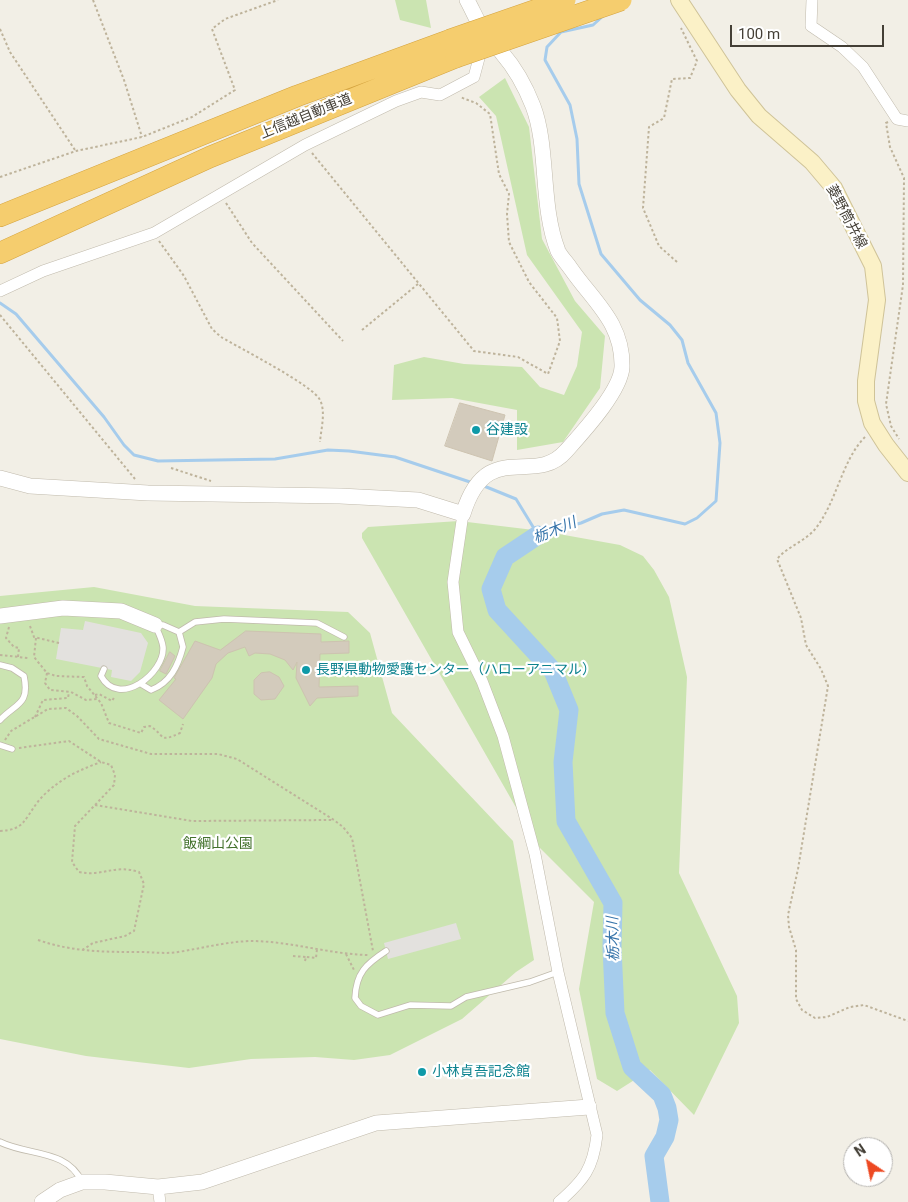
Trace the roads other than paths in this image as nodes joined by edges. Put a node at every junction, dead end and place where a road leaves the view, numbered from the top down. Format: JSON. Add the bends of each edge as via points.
{"nodes":[{"id":1,"x":467,"y":0,"type":"edge"},
{"id":2,"x":565,"y":0,"type":"edge"},
{"id":3,"x":620,"y":0,"type":"edge"},
{"id":4,"x":679,"y":0,"type":"edge"},
{"id":5,"x":812,"y":0,"type":"edge"},
{"id":6,"x":485,"y":35,"type":"junction"},
{"id":7,"x":453,"y":48,"type":"junction"},
{"id":8,"x":903,"y":120,"type":"edge"},
{"id":9,"x":0,"y":216,"type":"edge"},
{"id":10,"x":0,"y":253,"type":"edge"},
{"id":11,"x":0,"y":290,"type":"edge"},
{"id":12,"x":906,"y":466,"type":"edge"},
{"id":13,"x":0,"y":478,"type":"edge"},
{"id":14,"x":463,"y":514,"type":"junction"},
{"id":15,"x":6,"y":620,"type":"edge"},
{"id":16,"x":154,"y":625,"type":"junction"},
{"id":17,"x":179,"y":632,"type":"junction"},
{"id":18,"x":344,"y":637,"type":"dead end"},
{"id":19,"x":0,"y":665,"type":"edge"},
{"id":20,"x":104,"y":669,"type":"dead end"},
{"id":21,"x":141,"y":684,"type":"junction"},
{"id":22,"x":0,"y":720,"type":"edge"},
{"id":23,"x":0,"y":745,"type":"edge"},
{"id":24,"x":12,"y":749,"type":"road end"},
{"id":25,"x":386,"y":951,"type":"dead end"},
{"id":26,"x":558,"y":972,"type":"junction"},
{"id":27,"x":589,"y":1107,"type":"junction"},
{"id":28,"x":0,"y":1142,"type":"edge"},
{"id":29,"x":82,"y":1182,"type":"junction"},
{"id":30,"x":158,"y":1187,"type":"junction"},
{"id":31,"x":42,"y":1202,"type":"edge"},
{"id":32,"x":160,"y":1202,"type":"edge"},
{"id":33,"x":559,"y":1202,"type":"edge"}],
"edges":[{"from":1,"to":6,"type":"street"},
{"from":2,"to":7,"type":"highway","name":"上信越自動車道","bridge":true},
{"from":3,"to":7,"type":"highway","name":"上信越自動車道","bridge":true},
{"from":4,"to":12,"type":"main road","name":"菱野筒井線","via":[[738,90],[759,116],[812,162],[834,188],[873,266],[877,300],[866,401],[875,428]]},
{"from":5,"to":8,"type":"street","via":[[811,26],[842,47],[863,67]]},
{"from":6,"to":11,"type":"street","via":[[474,77],[458,87],[440,95],[421,92],[396,101],[306,145],[154,233],[43,271]]},
{"from":6,"to":14,"type":"street","via":[[504,54],[533,106],[539,131],[546,204],[558,252],[606,313],[619,337],[622,369],[618,382],[602,407],[564,453],[549,463],[494,469],[482,477]]},
{"from":7,"to":9,"type":"highway","name":"上信越自動車道","via":[[298,96]]},
{"from":7,"to":10,"type":"highway","name":"上信越自動車道"},
{"from":13,"to":14,"type":"street","via":[[30,486],[148,493],[418,500]]},
{"from":14,"to":26,"type":"street","via":[[453,582],[458,632],[482,681],[503,736],[535,854]]},
{"from":15,"to":16,"type":"street","via":[[63,608],[121,610]]},
{"from":16,"to":17,"type":"lane"},
{"from":16,"to":21,"type":"lane","via":[[163,649],[158,663]]},
{"from":17,"to":18,"type":"lane","via":[[195,622],[224,620],[317,623]]},
{"from":17,"to":21,"type":"lane","via":[[184,647],[170,676],[161,686],[151,690]]},
{"from":19,"to":22,"type":"lane","via":[[24,676],[27,691],[20,705]]},
{"from":20,"to":21,"type":"lane","via":[[101,676],[106,685],[129,690]]},
{"from":23,"to":24,"type":"lane"},
{"from":25,"to":26,"type":"lane","via":[[357,979],[355,998],[361,1006],[378,1015],[410,1005],[450,1006],[466,997]]},
{"from":26,"to":27,"type":"street"},
{"from":27,"to":30,"type":"street","via":[[376,1122],[202,1182]]},
{"from":27,"to":33,"type":"street","via":[[597,1135],[594,1158],[582,1180]]},
{"from":28,"to":29,"type":"lane","via":[[36,1154],[54,1156],[72,1167]]},
{"from":29,"to":30,"type":"street"},
{"from":29,"to":31,"type":"street","via":[[60,1190]]},
{"from":30,"to":32,"type":"street"}]}
